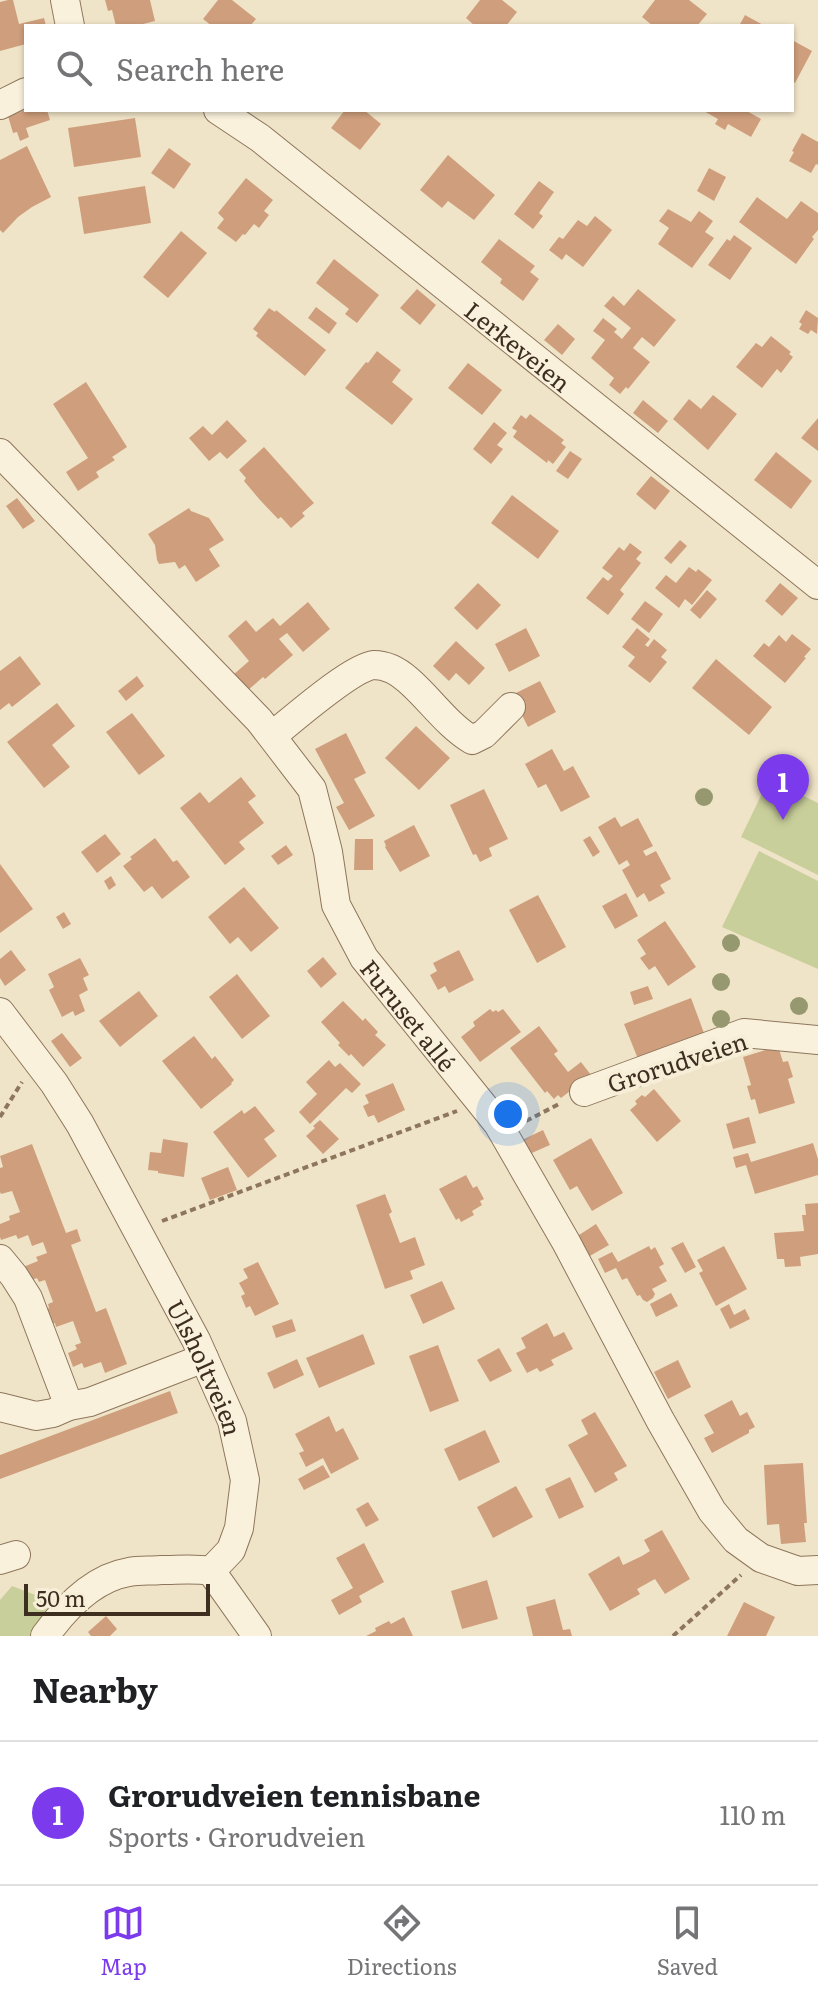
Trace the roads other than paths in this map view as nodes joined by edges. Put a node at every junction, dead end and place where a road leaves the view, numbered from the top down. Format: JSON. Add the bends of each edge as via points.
{"nodes":[{"id":1,"x":65,"y":0,"type":"edge"},
{"id":2,"x":70,"y":24,"type":"edge"},
{"id":3,"x":24,"y":93,"type":"edge"},
{"id":4,"x":0,"y":105,"type":"edge"},
{"id":5,"x":221,"y":112,"type":"edge"},
{"id":6,"x":0,"y":453,"type":"edge"},
{"id":7,"x":818,"y":585,"type":"edge"},
{"id":8,"x":511,"y":707,"type":"dead end"},
{"id":9,"x":272,"y":736,"type":"junction"},
{"id":10,"x":0,"y":1012,"type":"edge"},
{"id":11,"x":818,"y":1040,"type":"edge"},
{"id":12,"x":584,"y":1092,"type":"road end"},
{"id":13,"x":0,"y":1259,"type":"edge"},
{"id":14,"x":204,"y":1358,"type":"junction"},
{"id":15,"x":69,"y":1406,"type":"junction"},
{"id":16,"x":0,"y":1407,"type":"edge"},
{"id":17,"x":818,"y":1570,"type":"edge"},
{"id":18,"x":211,"y":1571,"type":"junction"},
{"id":19,"x":45,"y":1636,"type":"edge"},
{"id":20,"x":257,"y":1636,"type":"edge"}],
"edges":[{"from":1,"to":2,"type":"street"},
{"from":3,"to":4,"type":"street"},
{"from":5,"to":7,"type":"street","name":"Lerkeveien"},
{"from":6,"to":9,"type":"street","name":"Furuset allé"},
{"from":8,"to":9,"type":"street","via":[[472,740],[408,679],[374,665],[351,674]]},
{"from":9,"to":17,"type":"street","name":"Furuset allé","via":[[312,789],[336,905],[364,958],[503,1133],[712,1511],[736,1540],[761,1558],[798,1571]]},
{"from":10,"to":14,"type":"street","name":"Ulsholtveien","via":[[80,1124]]},
{"from":11,"to":12,"type":"street","name":"Grorudveien","via":[[744,1033]]},
{"from":13,"to":15,"type":"street","via":[[28,1298]]},
{"from":14,"to":15,"type":"street"},
{"from":14,"to":18,"type":"street","name":"Ulsholtveien","via":[[232,1421],[245,1480],[231,1550]]},
{"from":15,"to":16,"type":"street","via":[[36,1416]]},
{"from":18,"to":19,"type":"street","via":[[128,1572],[103,1580],[60,1615]]},
{"from":18,"to":20,"type":"street"}]}
